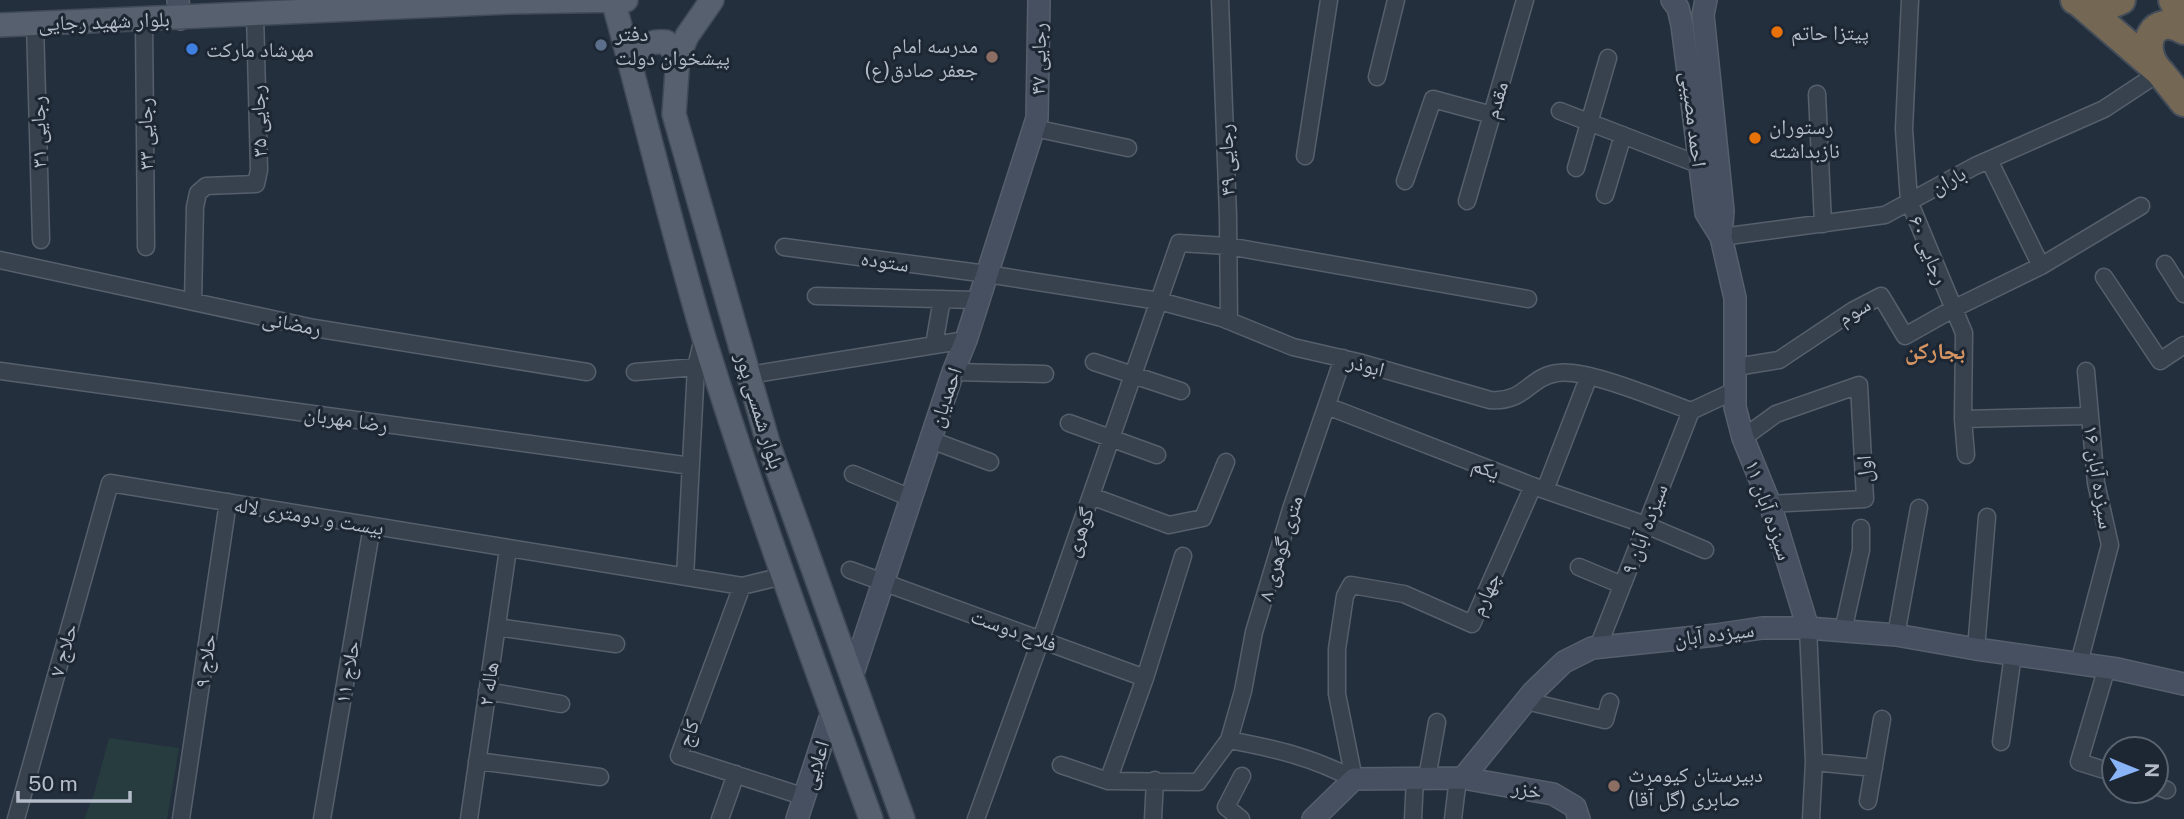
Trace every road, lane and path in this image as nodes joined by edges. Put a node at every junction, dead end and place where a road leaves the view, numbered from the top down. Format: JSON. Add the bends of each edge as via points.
{"nodes":[{"id":1,"x":613,"y":0,"type":"edge"},
{"id":2,"x":627,"y":0,"type":"edge"},
{"id":3,"x":712,"y":0,"type":"edge"},
{"id":4,"x":1039,"y":0,"type":"edge"},
{"id":5,"x":1220,"y":0,"type":"edge"},
{"id":6,"x":1329,"y":0,"type":"edge"},
{"id":7,"x":1396,"y":0,"type":"edge"},
{"id":8,"x":1525,"y":0,"type":"edge"},
{"id":9,"x":1672,"y":0,"type":"edge"},
{"id":10,"x":1910,"y":0,"type":"edge"},
{"id":11,"x":2121,"y":0,"type":"edge"},
{"id":12,"x":2173,"y":0,"type":"edge"},
{"id":13,"x":2077,"y":1,"type":"edge"},
{"id":14,"x":1705,"y":10,"type":"edge"},
{"id":15,"x":165,"y":12,"type":"edge"},
{"id":16,"x":255,"y":15,"type":"junction"},
{"id":17,"x":1681,"y":20,"type":"junction"},
{"id":18,"x":2184,"y":22,"type":"edge"},
{"id":19,"x":35,"y":24,"type":"junction"},
{"id":20,"x":0,"y":25,"type":"edge"},
{"id":21,"x":2184,"y":30,"type":"edge"},
{"id":22,"x":678,"y":57,"type":"junction"},
{"id":23,"x":1608,"y":58,"type":"dead end"},
{"id":24,"x":632,"y":70,"type":"junction"},
{"id":25,"x":2158,"y":71,"type":"junction"},
{"id":26,"x":1377,"y":77,"type":"dead end"},
{"id":27,"x":1817,"y":94,"type":"dead end"},
{"id":28,"x":2184,"y":102,"type":"edge"},
{"id":29,"x":1560,"y":111,"type":"dead end"},
{"id":30,"x":1492,"y":115,"type":"junction"},
{"id":31,"x":1590,"y":122,"type":"junction"},
{"id":32,"x":1036,"y":123,"type":"junction"},
{"id":33,"x":1623,"y":135,"type":"junction"},
{"id":34,"x":1128,"y":148,"type":"dead end"},
{"id":35,"x":1305,"y":156,"type":"dead end"},
{"id":36,"x":1989,"y":160,"type":"junction"},
{"id":37,"x":1700,"y":165,"type":"junction"},
{"id":38,"x":1576,"y":168,"type":"dead end"},
{"id":39,"x":1405,"y":181,"type":"dead end"},
{"id":40,"x":1605,"y":195,"type":"dead end"},
{"id":41,"x":1466,"y":201,"type":"dead end"},
{"id":42,"x":1909,"y":201,"type":"junction"},
{"id":43,"x":2141,"y":206,"type":"dead end"},
{"id":44,"x":1822,"y":223,"type":"junction"},
{"id":45,"x":1721,"y":237,"type":"junction"},
{"id":46,"x":41,"y":240,"type":"dead end"},
{"id":47,"x":1228,"y":246,"type":"junction"},
{"id":48,"x":146,"y":247,"type":"dead end"},
{"id":49,"x":784,"y":247,"type":"dead end"},
{"id":50,"x":0,"y":260,"type":"edge"},
{"id":51,"x":2165,"y":264,"type":"dead end"},
{"id":52,"x":2041,"y":265,"type":"junction"},
{"id":53,"x":987,"y":274,"type":"junction"},
{"id":54,"x":2104,"y":277,"type":"dead end"},
{"id":55,"x":2184,"y":294,"type":"edge"},
{"id":56,"x":816,"y":296,"type":"dead end"},
{"id":57,"x":942,"y":299,"type":"junction"},
{"id":58,"x":1528,"y":299,"type":"dead end"},
{"id":59,"x":977,"y":300,"type":"junction"},
{"id":60,"x":1159,"y":301,"type":"junction"},
{"id":61,"x":193,"y":302,"type":"junction"},
{"id":62,"x":1953,"y":309,"type":"junction"},
{"id":63,"x":1229,"y":321,"type":"junction"},
{"id":64,"x":704,"y":336,"type":"junction"},
{"id":65,"x":966,"y":340,"type":"junction"},
{"id":66,"x":934,"y":345,"type":"junction"},
{"id":67,"x":2184,"y":345,"type":"edge"},
{"id":68,"x":1343,"y":358,"type":"junction"},
{"id":69,"x":1094,"y":362,"type":"dead end"},
{"id":70,"x":696,"y":367,"type":"junction"},
{"id":71,"x":1736,"y":367,"type":"junction"},
{"id":72,"x":2086,"y":371,"type":"dead end"},
{"id":73,"x":0,"y":372,"type":"edge"},
{"id":74,"x":587,"y":372,"type":"dead end"},
{"id":75,"x":635,"y":372,"type":"dead end"},
{"id":76,"x":953,"y":372,"type":"junction"},
{"id":77,"x":1045,"y":374,"type":"dead end"},
{"id":78,"x":1133,"y":374,"type":"junction"},
{"id":79,"x":749,"y":375,"type":"junction"},
{"id":80,"x":1589,"y":376,"type":"junction"},
{"id":81,"x":1181,"y":391,"type":"dead end"},
{"id":82,"x":1734,"y":391,"type":"junction"},
{"id":83,"x":1327,"y":405,"type":"junction"},
{"id":84,"x":1691,"y":411,"type":"junction"},
{"id":85,"x":2089,"y":416,"type":"junction"},
{"id":86,"x":1964,"y":419,"type":"junction"},
{"id":87,"x":1069,"y":424,"type":"dead end"},
{"id":88,"x":1111,"y":438,"type":"junction"},
{"id":89,"x":1743,"y":438,"type":"junction"},
{"id":90,"x":931,"y":440,"type":"junction"},
{"id":91,"x":1157,"y":455,"type":"dead end"},
{"id":92,"x":1966,"y":455,"type":"dead end"},
{"id":93,"x":990,"y":462,"type":"dead end"},
{"id":94,"x":1226,"y":462,"type":"dead end"},
{"id":95,"x":691,"y":466,"type":"junction"},
{"id":96,"x":853,"y":474,"type":"dead end"},
{"id":97,"x":110,"y":483,"type":"joint"},
{"id":98,"x":1539,"y":488,"type":"junction"},
{"id":99,"x":1091,"y":496,"type":"junction"},
{"id":100,"x":911,"y":498,"type":"junction"},
{"id":101,"x":228,"y":502,"type":"junction"},
{"id":102,"x":1770,"y":504,"type":"junction"},
{"id":103,"x":1919,"y":508,"type":"dead end"},
{"id":104,"x":1987,"y":517,"type":"dead end"},
{"id":105,"x":1646,"y":525,"type":"junction"},
{"id":106,"x":372,"y":526,"type":"junction"},
{"id":107,"x":1861,"y":528,"type":"dead end"},
{"id":108,"x":508,"y":548,"type":"junction"},
{"id":109,"x":1705,"y":550,"type":"dead end"},
{"id":110,"x":1183,"y":556,"type":"dead end"},
{"id":111,"x":1579,"y":567,"type":"dead end"},
{"id":112,"x":850,"y":570,"type":"dead end"},
{"id":113,"x":783,"y":576,"type":"junction"},
{"id":114,"x":685,"y":577,"type":"junction"},
{"id":115,"x":883,"y":583,"type":"junction"},
{"id":116,"x":1622,"y":585,"type":"junction"},
{"id":117,"x":742,"y":586,"type":"junction"},
{"id":118,"x":497,"y":627,"type":"junction"},
{"id":119,"x":1808,"y":628,"type":"junction"},
{"id":120,"x":1843,"y":631,"type":"junction"},
{"id":121,"x":1896,"y":635,"type":"junction"},
{"id":122,"x":1041,"y":639,"type":"junction"},
{"id":123,"x":616,"y":644,"type":"dead end"},
{"id":124,"x":1598,"y":647,"type":"junction"},
{"id":125,"x":1976,"y":649,"type":"junction"},
{"id":126,"x":2013,"y":654,"type":"junction"},
{"id":127,"x":2079,"y":663,"type":"junction"},
{"id":128,"x":2107,"y":667,"type":"junction"},
{"id":129,"x":852,"y":676,"type":"junction"},
{"id":130,"x":1145,"y":678,"type":"junction"},
{"id":131,"x":2184,"y":683,"type":"edge"},
{"id":132,"x":487,"y":691,"type":"junction"},
{"id":133,"x":1525,"y":701,"type":"junction"},
{"id":134,"x":1610,"y":702,"type":"dead end"},
{"id":135,"x":561,"y":704,"type":"dead end"},
{"id":136,"x":832,"y":712,"type":"junction"},
{"id":137,"x":1882,"y":719,"type":"dead end"},
{"id":138,"x":1437,"y":722,"type":"dead end"},
{"id":139,"x":1230,"y":740,"type":"junction"},
{"id":140,"x":2001,"y":742,"type":"dead end"},
{"id":141,"x":477,"y":761,"type":"junction"},
{"id":142,"x":1814,"y":762,"type":"junction"},
{"id":143,"x":1061,"y":765,"type":"dead end"},
{"id":144,"x":1874,"y":768,"type":"junction"},
{"id":145,"x":2100,"y":769,"type":"edge"},
{"id":146,"x":736,"y":774,"type":"junction"},
{"id":147,"x":1242,"y":776,"type":"dead end"},
{"id":148,"x":600,"y":777,"type":"dead end"},
{"id":149,"x":1421,"y":778,"type":"junction"},
{"id":150,"x":1461,"y":778,"type":"junction"},
{"id":151,"x":1354,"y":779,"type":"junction"},
{"id":152,"x":1155,"y":780,"type":"junction"},
{"id":153,"x":1108,"y":781,"type":"junction"},
{"id":154,"x":805,"y":797,"type":"junction"},
{"id":155,"x":1868,"y":801,"type":"dead end"},
{"id":156,"x":14,"y":818,"type":"edge"},
{"id":157,"x":1316,"y":818,"type":"edge"},
{"id":158,"x":181,"y":819,"type":"edge"},
{"id":159,"x":322,"y":819,"type":"edge"},
{"id":160,"x":468,"y":819,"type":"edge"},
{"id":161,"x":720,"y":819,"type":"edge"},
{"id":162,"x":797,"y":819,"type":"edge"},
{"id":163,"x":871,"y":819,"type":"edge"},
{"id":164,"x":903,"y":819,"type":"edge"},
{"id":165,"x":976,"y":819,"type":"edge"},
{"id":166,"x":1153,"y":819,"type":"edge"},
{"id":167,"x":1241,"y":819,"type":"edge"},
{"id":168,"x":1413,"y":819,"type":"edge"},
{"id":169,"x":1453,"y":819,"type":"edge"},
{"id":170,"x":1579,"y":819,"type":"edge"},
{"id":171,"x":1811,"y":819,"type":"edge"}],
"edges":[{"from":1,"to":2,"type":"main road","name":"بلوار شهید رجایی"},
{"from":1,"to":16,"type":"main road","name":"بلوار شهید رجایی"},
{"from":1,"to":24,"type":"main road","name":"بلوار شمسی پور"},
{"from":3,"to":22,"type":"main road","name":"بلوار شمسی پور"},
{"from":4,"to":32,"type":"street","name":"رجایی ۴۷"},
{"from":5,"to":47,"type":"street","name":"رجایی ۴۹"},
{"from":6,"to":35,"type":"street"},
{"from":7,"to":26,"type":"street"},
{"from":8,"to":30,"type":"street","name":"مقدم"},
{"from":9,"to":17,"type":"street","name":"احمد مصیبی"},
{"from":10,"to":42,"type":"street","name":"رجایی ۶۰","via":[[1905,129]]},
{"from":11,"to":13,"type":"highway","via":[[2097,6]]},
{"from":12,"to":18,"type":"highway"},
{"from":13,"to":25,"type":"highway"},
{"from":14,"to":17,"type":"street"},
{"from":14,"to":45,"type":"street","name":"احمد مصیبی","via":[[1723,211]]},
{"from":15,"to":16,"type":"main road","name":"بلوار شهید رجایی"},
{"from":15,"to":19,"type":"main road","name":"بلوار شهید رجایی"},
{"from":15,"to":48,"type":"street","name":"رجایی ۳۳"},
{"from":16,"to":61,"type":"street","name":"رجایی ۳۵","via":[[260,170],[256,184],[206,186],[198,193]]},
{"from":17,"to":37,"type":"street","name":"احمد مصیبی"},
{"from":19,"to":20,"type":"main road","name":"بلوار شهید رجایی"},
{"from":19,"to":46,"type":"street","name":"رجایی ۳۱"},
{"from":21,"to":25,"type":"highway","via":[[2167,25],[2150,37],[2149,59]]},
{"from":22,"to":24,"type":"main road","via":[[666,43],[656,41],[635,55]]},
{"from":22,"to":79,"type":"main road","name":"بلوار شمسی پور","via":[[674,114]]},
{"from":23,"to":31,"type":"street"},
{"from":24,"to":64,"type":"main road","name":"بلوار شمسی پور"},
{"from":25,"to":28,"type":"highway"},
{"from":25,"to":36,"type":"street","name":"باران","via":[[2104,108]]},
{"from":27,"to":44,"type":"street"},
{"from":29,"to":31,"type":"street"},
{"from":30,"to":39,"type":"street","via":[[1433,99]]},
{"from":30,"to":41,"type":"street","name":"مقدم"},
{"from":31,"to":33,"type":"street"},
{"from":31,"to":38,"type":"street"},
{"from":32,"to":34,"type":"street"},
{"from":32,"to":53,"type":"street","name":"احمدیان"},
{"from":33,"to":37,"type":"street"},
{"from":33,"to":40,"type":"street"},
{"from":36,"to":42,"type":"street","name":"باران"},
{"from":36,"to":52,"type":"street"},
{"from":37,"to":45,"type":"street","name":"احمد مصیبی","via":[[1706,212]]},
{"from":42,"to":44,"type":"street","name":"باران","via":[[1885,215]]},
{"from":42,"to":62,"type":"street","name":"رجایی ۶۰"},
{"from":43,"to":52,"type":"street"},
{"from":44,"to":45,"type":"street","name":"باران"},
{"from":45,"to":71,"type":"street","name":"احمد مصیبی","via":[[1735,298]]},
{"from":47,"to":58,"type":"street"},
{"from":47,"to":60,"type":"street","name":"گوهری","via":[[1179,243]]},
{"from":47,"to":63,"type":"street","name":"رجایی ۴۹"},
{"from":49,"to":53,"type":"street","name":"ستوده"},
{"from":50,"to":61,"type":"street","name":"رمضانی"},
{"from":51,"to":55,"type":"street"},
{"from":52,"to":62,"type":"street"},
{"from":53,"to":59,"type":"street","name":"احمدیان"},
{"from":53,"to":60,"type":"street","name":"ابوذر"},
{"from":54,"to":67,"type":"street","via":[[2160,361]]},
{"from":56,"to":57,"type":"street"},
{"from":57,"to":59,"type":"street"},
{"from":57,"to":66,"type":"street"},
{"from":59,"to":65,"type":"street","name":"احمدیان"},
{"from":60,"to":63,"type":"street","name":"ابوذر"},
{"from":60,"to":78,"type":"street","name":"گوهری"},
{"from":61,"to":74,"type":"street","name":"رمضانی","via":[[314,328]]},
{"from":62,"to":71,"type":"street","name":"سوم","via":[[1905,336],[1881,296],[1779,360]]},
{"from":62,"to":86,"type":"street","name":"رجایی ۶۰","via":[[1964,333]]},
{"from":63,"to":68,"type":"street","name":"ابوذر","via":[[1293,347]]},
{"from":64,"to":70,"type":"street"},
{"from":64,"to":113,"type":"main road","name":"بلوار شمسی پور"},
{"from":65,"to":66,"type":"street"},
{"from":65,"to":76,"type":"street","name":"احمدیان"},
{"from":66,"to":79,"type":"street"},
{"from":68,"to":80,"type":"street","name":"ابوذر","via":[[1501,401],[1518,397],[1556,373]]},
{"from":68,"to":83,"type":"street","name":"۸ متری گوهری"},
{"from":69,"to":78,"type":"street"},
{"from":70,"to":75,"type":"street"},
{"from":70,"to":95,"type":"street"},
{"from":71,"to":82,"type":"street","name":"احمد مصیبی"},
{"from":72,"to":85,"type":"street","name":"سیزده آبان ۱۶"},
{"from":73,"to":95,"type":"street","name":"رضا مهربان"},
{"from":76,"to":77,"type":"street"},
{"from":76,"to":90,"type":"street","name":"احمدیان"},
{"from":78,"to":81,"type":"street"},
{"from":78,"to":88,"type":"street","name":"گوهری"},
{"from":79,"to":129,"type":"main road","name":"بلوار شمسی پور","via":[[769,446]]},
{"from":80,"to":84,"type":"street","name":"ابوذر"},
{"from":80,"to":98,"type":"street"},
{"from":82,"to":84,"type":"street"},
{"from":82,"to":89,"type":"street","name":"سیزده آبان ۱۱"},
{"from":83,"to":98,"type":"street","name":"یکم"},
{"from":83,"to":139,"type":"street","name":"۸ متری گوهری","via":[[1254,632]]},
{"from":84,"to":105,"type":"street","name":"سیزده آبان ۹"},
{"from":85,"to":86,"type":"street"},
{"from":85,"to":127,"type":"street","name":"سیزده آبان ۱۶","via":[[2096,483],[2110,545]]},
{"from":86,"to":92,"type":"street","name":"رجایی ۶۰"},
{"from":87,"to":88,"type":"street"},
{"from":88,"to":91,"type":"street"},
{"from":88,"to":99,"type":"street","name":"گوهری"},
{"from":89,"to":102,"type":"street","name":"سیزده آبان ۱۱"},
{"from":89,"to":102,"type":"street","name":"اول","via":[[1776,414],[1859,385],[1866,499]]},
{"from":90,"to":93,"type":"street"},
{"from":90,"to":100,"type":"street","name":"احمدیان"},
{"from":94,"to":99,"type":"street","via":[[1203,518],[1169,525]]},
{"from":95,"to":114,"type":"street"},
{"from":96,"to":100,"type":"street"},
{"from":97,"to":101,"type":"street","name":"بیست و دومتری لاله"},
{"from":97,"to":156,"type":"street","name":"حلاج ۷"},
{"from":98,"to":105,"type":"street","name":"یکم"},
{"from":98,"to":151,"type":"street","name":"چهارم","via":[[1472,624],[1404,594],[1351,585],[1345,596],[1337,649],[1337,694]]},
{"from":99,"to":122,"type":"street","name":"گوهری"},
{"from":100,"to":115,"type":"street","name":"احمدیان"},
{"from":101,"to":106,"type":"street","name":"بیست و دومتری لاله"},
{"from":101,"to":158,"type":"street","name":"حلاج ۹"},
{"from":102,"to":119,"type":"street","name":"سیزده آبان ۱۱"},
{"from":103,"to":121,"type":"street"},
{"from":104,"to":125,"type":"street"},
{"from":105,"to":109,"type":"street","name":"یکم"},
{"from":105,"to":116,"type":"street","name":"سیزده آبان ۹"},
{"from":106,"to":108,"type":"street","name":"بیست و دومتری لاله"},
{"from":106,"to":159,"type":"street","name":"حلاج ۱۱"},
{"from":107,"to":120,"type":"street","via":[[1861,550]]},
{"from":108,"to":114,"type":"street"},
{"from":108,"to":118,"type":"street","name":"هاله ۲"},
{"from":110,"to":130,"type":"street"},
{"from":111,"to":116,"type":"street"},
{"from":112,"to":115,"type":"street","name":"فلاح دوست"},
{"from":113,"to":117,"type":"street"},
{"from":113,"to":136,"type":"main road","name":"بلوار شمسی پور"},
{"from":114,"to":117,"type":"street"},
{"from":115,"to":122,"type":"street","name":"فلاح دوست"},
{"from":115,"to":129,"type":"street","name":"احمدیان"},
{"from":116,"to":124,"type":"street","name":"سیزده آبان ۹"},
{"from":117,"to":146,"type":"street","name":"کاج","via":[[679,756]]},
{"from":118,"to":123,"type":"street"},
{"from":118,"to":132,"type":"street","name":"هاله ۲"},
{"from":119,"to":120,"type":"street","name":"سیزده آبان"},
{"from":119,"to":124,"type":"street","name":"سیزده آبان","via":[[1762,628]]},
{"from":119,"to":142,"type":"street"},
{"from":120,"to":121,"type":"street","name":"سیزده آبان"},
{"from":121,"to":125,"type":"street","name":"سیزده آبان"},
{"from":122,"to":130,"type":"street","name":"فلاح دوست"},
{"from":122,"to":165,"type":"street","name":"گوهری"},
{"from":124,"to":133,"type":"street","name":"سیزده آبان","via":[[1564,662]]},
{"from":125,"to":126,"type":"street","name":"سیزده آبان"},
{"from":126,"to":127,"type":"street","name":"سیزده آبان"},
{"from":126,"to":140,"type":"street"},
{"from":127,"to":128,"type":"street","name":"سیزده آبان"},
{"from":128,"to":131,"type":"street","name":"سیزده آبان"},
{"from":128,"to":145,"type":"street","via":[[2079,762]]},
{"from":129,"to":164,"type":"main road","name":"بلوار شمسی پور"},
{"from":130,"to":153,"type":"street"},
{"from":132,"to":135,"type":"street"},
{"from":132,"to":141,"type":"street","name":"هاله ۲"},
{"from":133,"to":134,"type":"street","via":[[1605,720]]},
{"from":133,"to":150,"type":"street","name":"سیزده آبان"},
{"from":136,"to":154,"type":"street","name":"اعلایی"},
{"from":136,"to":163,"type":"main road","name":"بلوار شمسی پور"},
{"from":137,"to":144,"type":"street"},
{"from":138,"to":149,"type":"street"},
{"from":139,"to":151,"type":"street","via":[[1283,750]]},
{"from":139,"to":152,"type":"street","via":[[1198,782]]},
{"from":141,"to":148,"type":"street"},
{"from":141,"to":160,"type":"street","name":"هاله ۲"},
{"from":142,"to":144,"type":"street"},
{"from":142,"to":171,"type":"street"},
{"from":143,"to":153,"type":"street"},
{"from":144,"to":155,"type":"street"},
{"from":146,"to":154,"type":"street","name":"کاج"},
{"from":146,"to":161,"type":"street"},
{"from":147,"to":167,"type":"street","via":[[1226,807]]},
{"from":149,"to":150,"type":"street"},
{"from":149,"to":151,"type":"street"},
{"from":149,"to":168,"type":"street"},
{"from":150,"to":169,"type":"street"},
{"from":150,"to":170,"type":"street","name":"خزر","via":[[1553,794],[1575,807]]},
{"from":151,"to":157,"type":"street"},
{"from":152,"to":153,"type":"street"},
{"from":152,"to":166,"type":"street"},
{"from":154,"to":162,"type":"street","name":"اعلایی"}]}
